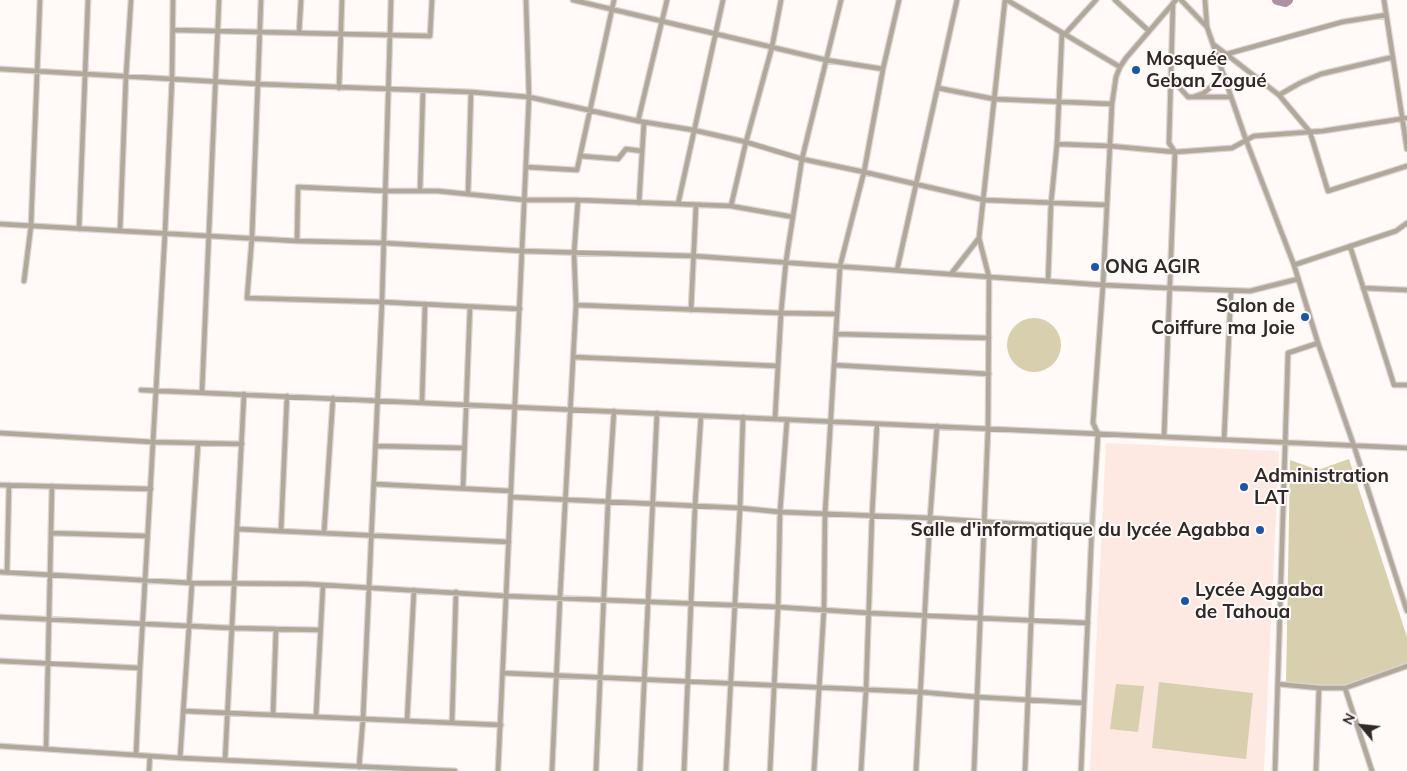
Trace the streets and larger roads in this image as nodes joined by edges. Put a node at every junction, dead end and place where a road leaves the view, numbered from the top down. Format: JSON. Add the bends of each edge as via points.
{"nodes":[{"id":1,"x":40,"y":0,"type":"edge"},
{"id":2,"x":88,"y":0,"type":"edge"},
{"id":3,"x":131,"y":0,"type":"edge"},
{"id":4,"x":173,"y":0,"type":"edge"},
{"id":5,"x":219,"y":0,"type":"edge"},
{"id":6,"x":261,"y":0,"type":"edge"},
{"id":7,"x":301,"y":0,"type":"edge"},
{"id":8,"x":342,"y":0,"type":"edge"},
{"id":9,"x":391,"y":0,"type":"edge"},
{"id":10,"x":432,"y":0,"type":"edge"},
{"id":11,"x":526,"y":0,"type":"edge"},
{"id":12,"x":573,"y":0,"type":"edge"},
{"id":13,"x":614,"y":0,"type":"edge"},
{"id":14,"x":667,"y":0,"type":"edge"},
{"id":15,"x":723,"y":0,"type":"edge"},
{"id":16,"x":781,"y":0,"type":"edge"},
{"id":17,"x":841,"y":0,"type":"edge"},
{"id":18,"x":899,"y":0,"type":"edge"},
{"id":19,"x":957,"y":0,"type":"edge"},
{"id":20,"x":1006,"y":0,"type":"edge"},
{"id":21,"x":1096,"y":0,"type":"edge"},
{"id":22,"x":1115,"y":0,"type":"edge"},
{"id":23,"x":1181,"y":0,"type":"edge"},
{"id":24,"x":1205,"y":0,"type":"edge"},
{"id":25,"x":1384,"y":0,"type":"edge"},
{"id":26,"x":1174,"y":2,"type":"edge"},
{"id":27,"x":612,"y":10,"type":"junction"},
{"id":28,"x":1386,"y":15,"type":"junction"},
{"id":29,"x":662,"y":21,"type":"junction"},
{"id":30,"x":1207,"y":27,"type":"junction"},
{"id":31,"x":173,"y":30,"type":"junction"},
{"id":32,"x":1149,"y":31,"type":"junction"},
{"id":33,"x":218,"y":32,"type":"junction"},
{"id":34,"x":260,"y":32,"type":"junction"},
{"id":35,"x":299,"y":33,"type":"junction"},
{"id":36,"x":715,"y":33,"type":"junction"},
{"id":37,"x":342,"y":34,"type":"junction"},
{"id":38,"x":1064,"y":34,"type":"junction"},
{"id":39,"x":389,"y":35,"type":"junction"},
{"id":40,"x":1212,"y":43,"type":"junction"},
{"id":41,"x":772,"y":47,"type":"junction"},
{"id":42,"x":1227,"y":54,"type":"junction"},
{"id":43,"x":1393,"y":58,"type":"junction"},
{"id":44,"x":826,"y":60,"type":"junction"},
{"id":45,"x":1120,"y":67,"type":"junction"},
{"id":46,"x":0,"y":69,"type":"edge"},
{"id":47,"x":882,"y":69,"type":"junction"},
{"id":48,"x":37,"y":72,"type":"junction"},
{"id":49,"x":84,"y":74,"type":"junction"},
{"id":50,"x":126,"y":76,"type":"junction"},
{"id":51,"x":1171,"y":78,"type":"junction"},
{"id":52,"x":172,"y":79,"type":"junction"},
{"id":53,"x":216,"y":82,"type":"junction"},
{"id":54,"x":1216,"y":82,"type":"dead end"},
{"id":55,"x":258,"y":84,"type":"junction"},
{"id":56,"x":339,"y":88,"type":"junction"},
{"id":57,"x":938,"y":88,"type":"junction"},
{"id":58,"x":389,"y":90,"type":"junction"},
{"id":59,"x":424,"y":91,"type":"junction"},
{"id":60,"x":471,"y":92,"type":"junction"},
{"id":61,"x":1279,"y":95,"type":"junction"},
{"id":62,"x":529,"y":97,"type":"junction"},
{"id":63,"x":1193,"y":97,"type":"junction"},
{"id":64,"x":1230,"y":97,"type":"junction"},
{"id":65,"x":994,"y":99,"type":"junction"},
{"id":66,"x":1059,"y":102,"type":"junction"},
{"id":67,"x":1112,"y":104,"type":"junction"},
{"id":68,"x":589,"y":110,"type":"junction"},
{"id":69,"x":1405,"y":118,"type":"edge"},
{"id":70,"x":638,"y":122,"type":"junction"},
{"id":71,"x":644,"y":122,"type":"junction"},
{"id":72,"x":693,"y":130,"type":"junction"},
{"id":73,"x":1310,"y":132,"type":"junction"},
{"id":74,"x":1246,"y":140,"type":"junction"},
{"id":75,"x":746,"y":142,"type":"junction"},
{"id":76,"x":1057,"y":144,"type":"junction"},
{"id":77,"x":1110,"y":146,"type":"junction"},
{"id":78,"x":1407,"y":149,"type":"edge"},
{"id":79,"x":642,"y":151,"type":"junction"},
{"id":80,"x":1175,"y":152,"type":"junction"},
{"id":81,"x":580,"y":156,"type":"junction"},
{"id":82,"x":802,"y":159,"type":"junction"},
{"id":83,"x":1407,"y":166,"type":"edge"},
{"id":84,"x":526,"y":167,"type":"junction"},
{"id":85,"x":864,"y":172,"type":"junction"},
{"id":86,"x":916,"y":184,"type":"junction"},
{"id":87,"x":386,"y":191,"type":"junction"},
{"id":88,"x":420,"y":191,"type":"junction"},
{"id":89,"x":468,"y":194,"type":"junction"},
{"id":90,"x":525,"y":200,"type":"junction"},
{"id":91,"x":578,"y":200,"type":"junction"},
{"id":92,"x":984,"y":200,"type":"junction"},
{"id":93,"x":638,"y":202,"type":"junction"},
{"id":94,"x":1051,"y":203,"type":"junction"},
{"id":95,"x":678,"y":204,"type":"junction"},
{"id":96,"x":696,"y":205,"type":"junction"},
{"id":97,"x":731,"y":206,"type":"junction"},
{"id":98,"x":1107,"y":206,"type":"junction"},
{"id":99,"x":793,"y":216,"type":"junction"},
{"id":100,"x":1407,"y":223,"type":"edge"},
{"id":101,"x":0,"y":224,"type":"edge"},
{"id":102,"x":31,"y":226,"type":"junction"},
{"id":103,"x":79,"y":229,"type":"junction"},
{"id":104,"x":120,"y":231,"type":"junction"},
{"id":105,"x":165,"y":233,"type":"junction"},
{"id":106,"x":208,"y":235,"type":"junction"},
{"id":107,"x":252,"y":237,"type":"junction"},
{"id":108,"x":979,"y":238,"type":"junction"},
{"id":109,"x":297,"y":241,"type":"junction"},
{"id":110,"x":384,"y":243,"type":"junction"},
{"id":111,"x":1350,"y":246,"type":"junction"},
{"id":112,"x":522,"y":251,"type":"junction"},
{"id":113,"x":574,"y":253,"type":"junction"},
{"id":114,"x":694,"y":256,"type":"junction"},
{"id":115,"x":786,"y":261,"type":"junction"},
{"id":116,"x":1294,"y":265,"type":"junction"},
{"id":117,"x":840,"y":266,"type":"junction"},
{"id":118,"x":897,"y":270,"type":"junction"},
{"id":119,"x":951,"y":274,"type":"junction"},
{"id":120,"x":989,"y":277,"type":"junction"},
{"id":121,"x":1298,"y":279,"type":"junction"},
{"id":122,"x":24,"y":281,"type":"dead end"},
{"id":123,"x":1048,"y":281,"type":"junction"},
{"id":124,"x":1103,"y":285,"type":"junction"},
{"id":125,"x":1169,"y":288,"type":"junction"},
{"id":126,"x":1363,"y":288,"type":"junction"},
{"id":127,"x":1407,"y":290,"type":"edge"},
{"id":128,"x":1231,"y":291,"type":"junction"},
{"id":129,"x":382,"y":302,"type":"junction"},
{"id":130,"x":425,"y":304,"type":"junction"},
{"id":131,"x":576,"y":306,"type":"junction"},
{"id":132,"x":470,"y":307,"type":"junction"},
{"id":133,"x":520,"y":309,"type":"junction"},
{"id":134,"x":691,"y":310,"type":"junction"},
{"id":135,"x":780,"y":314,"type":"junction"},
{"id":136,"x":837,"y":314,"type":"junction"},
{"id":137,"x":836,"y":334,"type":"junction"},
{"id":138,"x":989,"y":338,"type":"junction"},
{"id":139,"x":1318,"y":343,"type":"junction"},
{"id":140,"x":573,"y":357,"type":"junction"},
{"id":141,"x":834,"y":365,"type":"junction"},
{"id":142,"x":778,"y":366,"type":"junction"},
{"id":143,"x":989,"y":374,"type":"junction"},
{"id":144,"x":1407,"y":385,"type":"edge"},
{"id":145,"x":141,"y":390,"type":"dead end"},
{"id":146,"x":156,"y":390,"type":"junction"},
{"id":147,"x":202,"y":392,"type":"junction"},
{"id":148,"x":244,"y":394,"type":"junction"},
{"id":149,"x":287,"y":396,"type":"junction"},
{"id":150,"x":332,"y":398,"type":"junction"},
{"id":151,"x":378,"y":401,"type":"junction"},
{"id":152,"x":422,"y":403,"type":"junction"},
{"id":153,"x":466,"y":405,"type":"junction"},
{"id":154,"x":515,"y":407,"type":"junction"},
{"id":155,"x":570,"y":410,"type":"junction"},
{"id":156,"x":614,"y":412,"type":"junction"},
{"id":157,"x":657,"y":414,"type":"junction"},
{"id":158,"x":701,"y":416,"type":"junction"},
{"id":159,"x":743,"y":418,"type":"junction"},
{"id":160,"x":775,"y":419,"type":"junction"},
{"id":161,"x":787,"y":420,"type":"junction"},
{"id":162,"x":831,"y":422,"type":"junction"},
{"id":163,"x":877,"y":424,"type":"junction"},
{"id":164,"x":937,"y":426,"type":"junction"},
{"id":165,"x":988,"y":429,"type":"junction"},
{"id":166,"x":0,"y":433,"type":"edge"},
{"id":167,"x":1098,"y":434,"type":"junction"},
{"id":168,"x":1164,"y":437,"type":"junction"},
{"id":169,"x":1224,"y":440,"type":"junction"},
{"id":170,"x":153,"y":442,"type":"junction"},
{"id":171,"x":1286,"y":443,"type":"junction"},
{"id":172,"x":198,"y":444,"type":"junction"},
{"id":173,"x":242,"y":444,"type":"junction"},
{"id":174,"x":376,"y":446,"type":"junction"},
{"id":175,"x":1354,"y":446,"type":"junction"},
{"id":176,"x":464,"y":448,"type":"junction"},
{"id":177,"x":1407,"y":448,"type":"edge"},
{"id":178,"x":0,"y":484,"type":"edge"},
{"id":179,"x":374,"y":484,"type":"junction"},
{"id":180,"x":9,"y":485,"type":"junction"},
{"id":181,"x":52,"y":486,"type":"junction"},
{"id":182,"x":463,"y":488,"type":"junction"},
{"id":183,"x":150,"y":489,"type":"junction"},
{"id":184,"x":511,"y":491,"type":"junction"},
{"id":185,"x":511,"y":498,"type":"junction"},
{"id":186,"x":566,"y":500,"type":"junction"},
{"id":187,"x":608,"y":503,"type":"junction"},
{"id":188,"x":653,"y":505,"type":"junction"},
{"id":189,"x":694,"y":506,"type":"junction"},
{"id":190,"x":740,"y":508,"type":"junction"},
{"id":191,"x":780,"y":512,"type":"junction"},
{"id":192,"x":825,"y":514,"type":"junction"},
{"id":193,"x":872,"y":516,"type":"junction"},
{"id":194,"x":930,"y":518,"type":"junction"},
{"id":195,"x":985,"y":521,"type":"junction"},
{"id":196,"x":1035,"y":525,"type":"junction"},
{"id":197,"x":1092,"y":526,"type":"junction"},
{"id":198,"x":237,"y":529,"type":"junction"},
{"id":199,"x":281,"y":531,"type":"junction"},
{"id":200,"x":51,"y":533,"type":"junction"},
{"id":201,"x":324,"y":533,"type":"junction"},
{"id":202,"x":147,"y":536,"type":"junction"},
{"id":203,"x":371,"y":536,"type":"junction"},
{"id":204,"x":509,"y":542,"type":"junction"},
{"id":205,"x":0,"y":572,"type":"edge"},
{"id":206,"x":7,"y":572,"type":"junction"},
{"id":207,"x":50,"y":574,"type":"junction"},
{"id":208,"x":146,"y":579,"type":"junction"},
{"id":209,"x":191,"y":582,"type":"junction"},
{"id":210,"x":234,"y":583,"type":"junction"},
{"id":211,"x":323,"y":585,"type":"junction"},
{"id":212,"x":368,"y":588,"type":"junction"},
{"id":213,"x":414,"y":590,"type":"junction"},
{"id":214,"x":456,"y":592,"type":"junction"},
{"id":215,"x":506,"y":596,"type":"junction"},
{"id":216,"x":560,"y":598,"type":"junction"},
{"id":217,"x":603,"y":600,"type":"junction"},
{"id":218,"x":648,"y":602,"type":"junction"},
{"id":219,"x":690,"y":604,"type":"junction"},
{"id":220,"x":734,"y":606,"type":"junction"},
{"id":221,"x":778,"y":607,"type":"junction"},
{"id":222,"x":824,"y":609,"type":"junction"},
{"id":223,"x":1407,"y":611,"type":"edge"},
{"id":224,"x":869,"y":613,"type":"junction"},
{"id":225,"x":924,"y":616,"type":"junction"},
{"id":226,"x":0,"y":617,"type":"edge"},
{"id":227,"x":980,"y":618,"type":"junction"},
{"id":228,"x":49,"y":620,"type":"junction"},
{"id":229,"x":1031,"y":620,"type":"junction"},
{"id":230,"x":1088,"y":623,"type":"junction"},
{"id":231,"x":143,"y":624,"type":"junction"},
{"id":232,"x":189,"y":626,"type":"junction"},
{"id":233,"x":232,"y":628,"type":"junction"},
{"id":234,"x":276,"y":629,"type":"junction"},
{"id":235,"x":320,"y":630,"type":"junction"},
{"id":236,"x":0,"y":661,"type":"edge"},
{"id":237,"x":48,"y":664,"type":"junction"},
{"id":238,"x":1407,"y":666,"type":"edge"},
{"id":239,"x":140,"y":668,"type":"junction"},
{"id":240,"x":503,"y":673,"type":"junction"},
{"id":241,"x":557,"y":676,"type":"junction"},
{"id":242,"x":600,"y":678,"type":"junction"},
{"id":243,"x":645,"y":679,"type":"junction"},
{"id":244,"x":687,"y":681,"type":"junction"},
{"id":245,"x":731,"y":683,"type":"junction"},
{"id":246,"x":1278,"y":684,"type":"junction"},
{"id":247,"x":774,"y":685,"type":"junction"},
{"id":248,"x":819,"y":687,"type":"junction"},
{"id":249,"x":1319,"y":688,"type":"junction"},
{"id":250,"x":1345,"y":688,"type":"junction"},
{"id":251,"x":866,"y":690,"type":"junction"},
{"id":252,"x":920,"y":692,"type":"junction"},
{"id":253,"x":977,"y":698,"type":"junction"},
{"id":254,"x":1028,"y":700,"type":"junction"},
{"id":255,"x":1084,"y":703,"type":"junction"},
{"id":256,"x":183,"y":711,"type":"junction"},
{"id":257,"x":228,"y":713,"type":"junction"},
{"id":258,"x":273,"y":714,"type":"junction"},
{"id":259,"x":316,"y":716,"type":"junction"},
{"id":260,"x":363,"y":719,"type":"junction"},
{"id":261,"x":407,"y":721,"type":"junction"},
{"id":262,"x":452,"y":723,"type":"junction"},
{"id":263,"x":500,"y":726,"type":"junction"},
{"id":264,"x":0,"y":746,"type":"edge"},
{"id":265,"x":46,"y":749,"type":"junction"},
{"id":266,"x":136,"y":755,"type":"junction"},
{"id":267,"x":150,"y":756,"type":"junction"},
{"id":268,"x":180,"y":758,"type":"junction"},
{"id":269,"x":225,"y":760,"type":"junction"},
{"id":270,"x":359,"y":766,"type":"junction"},
{"id":271,"x":404,"y":770,"type":"edge"},
{"id":272,"x":149,"y":771,"type":"edge"},
{"id":273,"x":447,"y":771,"type":"edge"},
{"id":274,"x":454,"y":771,"type":"edge"},
{"id":275,"x":498,"y":771,"type":"edge"},
{"id":276,"x":552,"y":771,"type":"edge"},
{"id":277,"x":596,"y":771,"type":"edge"},
{"id":278,"x":640,"y":771,"type":"edge"},
{"id":279,"x":684,"y":771,"type":"edge"},
{"id":280,"x":726,"y":771,"type":"edge"},
{"id":281,"x":770,"y":771,"type":"edge"},
{"id":282,"x":814,"y":771,"type":"edge"},
{"id":283,"x":861,"y":771,"type":"edge"},
{"id":284,"x":916,"y":771,"type":"edge"},
{"id":285,"x":974,"y":771,"type":"edge"},
{"id":286,"x":1025,"y":771,"type":"edge"},
{"id":287,"x":1081,"y":771,"type":"edge"},
{"id":288,"x":1275,"y":771,"type":"edge"},
{"id":289,"x":1316,"y":771,"type":"edge"},
{"id":290,"x":1372,"y":771,"type":"edge"}],
"edges":[{"from":1,"to":48,"type":"street"},
{"from":2,"to":49,"type":"street"},
{"from":3,"to":50,"type":"street"},
{"from":4,"to":31,"type":"street"},
{"from":5,"to":33,"type":"street"},
{"from":6,"to":34,"type":"street"},
{"from":7,"to":35,"type":"street"},
{"from":8,"to":37,"type":"street"},
{"from":9,"to":39,"type":"street"},
{"from":10,"to":39,"type":"street","via":[[430,36]]},
{"from":11,"to":62,"type":"street"},
{"from":12,"to":27,"type":"street"},
{"from":13,"to":27,"type":"street"},
{"from":14,"to":29,"type":"street"},
{"from":15,"to":36,"type":"street"},
{"from":16,"to":41,"type":"street"},
{"from":17,"to":44,"type":"street"},
{"from":18,"to":47,"type":"street"},
{"from":19,"to":57,"type":"street"},
{"from":20,"to":38,"type":"street"},
{"from":20,"to":65,"type":"street"},
{"from":21,"to":38,"type":"street"},
{"from":22,"to":32,"type":"street"},
{"from":23,"to":30,"type":"street"},
{"from":24,"to":30,"type":"street"},
{"from":25,"to":28,"type":"street"},
{"from":26,"to":32,"type":"street"},
{"from":26,"to":51,"type":"street"},
{"from":27,"to":29,"type":"street"},
{"from":27,"to":68,"type":"street"},
{"from":28,"to":42,"type":"street","via":[[1342,22]]},
{"from":28,"to":43,"type":"street"},
{"from":29,"to":36,"type":"street"},
{"from":29,"to":70,"type":"street"},
{"from":30,"to":40,"type":"street"},
{"from":31,"to":33,"type":"street"},
{"from":31,"to":52,"type":"street"},
{"from":32,"to":45,"type":"street"},
{"from":33,"to":34,"type":"street"},
{"from":33,"to":53,"type":"street"},
{"from":34,"to":35,"type":"street"},
{"from":34,"to":55,"type":"street"},
{"from":35,"to":37,"type":"street"},
{"from":36,"to":41,"type":"street"},
{"from":36,"to":72,"type":"street"},
{"from":37,"to":39,"type":"street"},
{"from":37,"to":56,"type":"street"},
{"from":38,"to":45,"type":"street"},
{"from":38,"to":66,"type":"street"},
{"from":39,"to":58,"type":"street"},
{"from":40,"to":42,"type":"street"},
{"from":40,"to":64,"type":"street"},
{"from":41,"to":44,"type":"street"},
{"from":41,"to":75,"type":"street"},
{"from":42,"to":61,"type":"street"},
{"from":43,"to":61,"type":"street","via":[[1321,74]]},
{"from":43,"to":69,"type":"street"},
{"from":44,"to":47,"type":"street"},
{"from":44,"to":82,"type":"street"},
{"from":45,"to":67,"type":"street"},
{"from":46,"to":48,"type":"street"},
{"from":47,"to":85,"type":"street"},
{"from":48,"to":49,"type":"street"},
{"from":48,"to":102,"type":"street"},
{"from":49,"to":50,"type":"street"},
{"from":49,"to":103,"type":"street"},
{"from":50,"to":52,"type":"street"},
{"from":50,"to":104,"type":"street"},
{"from":51,"to":63,"type":"street","via":[[1188,97]]},
{"from":51,"to":80,"type":"street","via":[[1169,143]]},
{"from":52,"to":53,"type":"street"},
{"from":52,"to":105,"type":"street"},
{"from":53,"to":55,"type":"street"},
{"from":53,"to":106,"type":"street"},
{"from":54,"to":63,"type":"street","via":[[1204,93]]},
{"from":55,"to":56,"type":"street"},
{"from":55,"to":107,"type":"street"},
{"from":56,"to":58,"type":"street"},
{"from":57,"to":65,"type":"street"},
{"from":57,"to":86,"type":"street"},
{"from":58,"to":59,"type":"street"},
{"from":58,"to":87,"type":"street"},
{"from":59,"to":60,"type":"street"},
{"from":59,"to":88,"type":"street"},
{"from":60,"to":62,"type":"street"},
{"from":60,"to":89,"type":"street"},
{"from":61,"to":73,"type":"street"},
{"from":62,"to":68,"type":"street"},
{"from":62,"to":84,"type":"street"},
{"from":63,"to":64,"type":"street"},
{"from":64,"to":74,"type":"street"},
{"from":65,"to":66,"type":"street"},
{"from":65,"to":92,"type":"street"},
{"from":66,"to":67,"type":"street"},
{"from":66,"to":76,"type":"street"},
{"from":67,"to":77,"type":"street"},
{"from":68,"to":70,"type":"street"},
{"from":68,"to":81,"type":"street"},
{"from":69,"to":73,"type":"street"},
{"from":69,"to":78,"type":"street"},
{"from":70,"to":71,"type":"street"},
{"from":71,"to":72,"type":"street"},
{"from":71,"to":79,"type":"street"},
{"from":72,"to":75,"type":"street"},
{"from":72,"to":95,"type":"street"},
{"from":73,"to":74,"type":"street","via":[[1254,136]]},
{"from":73,"to":83,"type":"street","via":[[1328,191]]},
{"from":74,"to":80,"type":"street","via":[[1232,148]]},
{"from":74,"to":116,"type":"street"},
{"from":75,"to":82,"type":"street"},
{"from":75,"to":97,"type":"street"},
{"from":76,"to":77,"type":"street"},
{"from":76,"to":94,"type":"street"},
{"from":77,"to":80,"type":"street"},
{"from":77,"to":98,"type":"street"},
{"from":79,"to":81,"type":"street","via":[[626,149],[618,160]]},
{"from":79,"to":93,"type":"street"},
{"from":80,"to":125,"type":"street"},
{"from":81,"to":84,"type":"street","via":[[577,170]]},
{"from":82,"to":85,"type":"street"},
{"from":82,"to":99,"type":"street"},
{"from":84,"to":90,"type":"street"},
{"from":85,"to":86,"type":"street"},
{"from":85,"to":117,"type":"street"},
{"from":86,"to":92,"type":"street"},
{"from":86,"to":118,"type":"street"},
{"from":87,"to":88,"type":"street"},
{"from":87,"to":109,"type":"street","via":[[298,187]]},
{"from":87,"to":110,"type":"street"},
{"from":88,"to":89,"type":"street"},
{"from":89,"to":90,"type":"street"},
{"from":90,"to":91,"type":"street"},
{"from":90,"to":112,"type":"street"},
{"from":91,"to":93,"type":"street"},
{"from":91,"to":113,"type":"street"},
{"from":92,"to":94,"type":"street"},
{"from":92,"to":108,"type":"street"},
{"from":93,"to":95,"type":"street"},
{"from":94,"to":98,"type":"street"},
{"from":94,"to":123,"type":"street"},
{"from":95,"to":96,"type":"street"},
{"from":96,"to":97,"type":"street"},
{"from":96,"to":114,"type":"street"},
{"from":97,"to":99,"type":"street"},
{"from":98,"to":124,"type":"street"},
{"from":99,"to":115,"type":"street"},
{"from":100,"to":111,"type":"street","via":[[1396,231]]},
{"from":101,"to":102,"type":"street"},
{"from":102,"to":103,"type":"street"},
{"from":102,"to":122,"type":"street"},
{"from":103,"to":104,"type":"street"},
{"from":104,"to":105,"type":"street"},
{"from":105,"to":106,"type":"street"},
{"from":105,"to":146,"type":"street"},
{"from":106,"to":107,"type":"street"},
{"from":106,"to":147,"type":"street"},
{"from":107,"to":109,"type":"street"},
{"from":107,"to":129,"type":"street","via":[[247,298]]},
{"from":108,"to":119,"type":"street"},
{"from":108,"to":120,"type":"street"},
{"from":109,"to":110,"type":"street"},
{"from":110,"to":112,"type":"street"},
{"from":110,"to":129,"type":"street"},
{"from":111,"to":116,"type":"street"},
{"from":111,"to":126,"type":"street"},
{"from":112,"to":113,"type":"street"},
{"from":112,"to":133,"type":"street"},
{"from":113,"to":114,"type":"street"},
{"from":113,"to":131,"type":"street"},
{"from":114,"to":115,"type":"street"},
{"from":114,"to":134,"type":"street"},
{"from":115,"to":117,"type":"street"},
{"from":115,"to":135,"type":"street"},
{"from":116,"to":121,"type":"street"},
{"from":117,"to":118,"type":"street"},
{"from":117,"to":136,"type":"street"},
{"from":118,"to":119,"type":"street"},
{"from":119,"to":120,"type":"street"},
{"from":120,"to":123,"type":"street"},
{"from":120,"to":138,"type":"street"},
{"from":121,"to":128,"type":"street","via":[[1250,291]]},
{"from":121,"to":139,"type":"street"},
{"from":123,"to":124,"type":"street"},
{"from":124,"to":125,"type":"street"},
{"from":124,"to":167,"type":"street","via":[[1093,423]]},
{"from":125,"to":128,"type":"street"},
{"from":125,"to":168,"type":"street"},
{"from":126,"to":127,"type":"street"},
{"from":126,"to":144,"type":"street","via":[[1394,385]]},
{"from":128,"to":169,"type":"street"},
{"from":129,"to":130,"type":"street"},
{"from":129,"to":151,"type":"street"},
{"from":130,"to":132,"type":"street"},
{"from":130,"to":152,"type":"street"},
{"from":131,"to":134,"type":"street"},
{"from":131,"to":140,"type":"street"},
{"from":132,"to":133,"type":"street"},
{"from":132,"to":153,"type":"street"},
{"from":133,"to":154,"type":"street"},
{"from":134,"to":135,"type":"street"},
{"from":135,"to":136,"type":"street"},
{"from":135,"to":142,"type":"street"},
{"from":136,"to":137,"type":"street"},
{"from":137,"to":138,"type":"street"},
{"from":137,"to":141,"type":"street"},
{"from":138,"to":143,"type":"street"},
{"from":139,"to":171,"type":"street","via":[[1288,353]]},
{"from":139,"to":175,"type":"street"},
{"from":140,"to":142,"type":"street"},
{"from":140,"to":155,"type":"street"},
{"from":141,"to":143,"type":"street"},
{"from":141,"to":162,"type":"street"},
{"from":142,"to":160,"type":"street"},
{"from":143,"to":165,"type":"street"},
{"from":145,"to":146,"type":"street"},
{"from":146,"to":147,"type":"street"},
{"from":146,"to":170,"type":"street"},
{"from":147,"to":148,"type":"street"},
{"from":148,"to":149,"type":"street"},
{"from":148,"to":173,"type":"street"},
{"from":149,"to":150,"type":"street"},
{"from":149,"to":199,"type":"street"},
{"from":150,"to":151,"type":"street"},
{"from":150,"to":201,"type":"street"},
{"from":151,"to":152,"type":"street"},
{"from":151,"to":174,"type":"street"},
{"from":152,"to":153,"type":"street"},
{"from":153,"to":154,"type":"street"},
{"from":153,"to":176,"type":"street"},
{"from":154,"to":155,"type":"street"},
{"from":154,"to":184,"type":"street"},
{"from":155,"to":156,"type":"street"},
{"from":155,"to":186,"type":"street"},
{"from":156,"to":157,"type":"street"},
{"from":156,"to":187,"type":"street"},
{"from":157,"to":158,"type":"street"},
{"from":157,"to":188,"type":"street"},
{"from":158,"to":159,"type":"street"},
{"from":158,"to":189,"type":"street"},
{"from":159,"to":160,"type":"street"},
{"from":159,"to":190,"type":"street"},
{"from":160,"to":161,"type":"street"},
{"from":161,"to":162,"type":"street"},
{"from":161,"to":191,"type":"street"},
{"from":162,"to":163,"type":"street"},
{"from":162,"to":192,"type":"street"},
{"from":163,"to":164,"type":"street"},
{"from":163,"to":193,"type":"street"},
{"from":164,"to":165,"type":"street"},
{"from":164,"to":194,"type":"street"},
{"from":165,"to":167,"type":"street"},
{"from":165,"to":195,"type":"street"},
{"from":166,"to":170,"type":"street"},
{"from":167,"to":168,"type":"street"},
{"from":167,"to":197,"type":"street"},
{"from":168,"to":169,"type":"street"},
{"from":169,"to":171,"type":"street"},
{"from":170,"to":172,"type":"street"},
{"from":170,"to":183,"type":"street"},
{"from":171,"to":175,"type":"street"},
{"from":171,"to":246,"type":"street"},
{"from":172,"to":173,"type":"street"},
{"from":172,"to":209,"type":"street"},
{"from":173,"to":198,"type":"street"},
{"from":174,"to":176,"type":"street"},
{"from":174,"to":179,"type":"street"},
{"from":175,"to":177,"type":"street"},
{"from":175,"to":223,"type":"street"},
{"from":176,"to":182,"type":"street"},
{"from":178,"to":180,"type":"street"},
{"from":179,"to":182,"type":"street"},
{"from":179,"to":203,"type":"street"},
{"from":180,"to":181,"type":"street"},
{"from":180,"to":206,"type":"street"},
{"from":181,"to":183,"type":"street"},
{"from":181,"to":200,"type":"street"},
{"from":182,"to":184,"type":"street"},
{"from":183,"to":202,"type":"street"},
{"from":184,"to":185,"type":"street"},
{"from":185,"to":186,"type":"street"},
{"from":185,"to":204,"type":"street"},
{"from":186,"to":187,"type":"street"},
{"from":186,"to":216,"type":"street"},
{"from":187,"to":188,"type":"street"},
{"from":187,"to":217,"type":"street"},
{"from":188,"to":189,"type":"street"},
{"from":188,"to":218,"type":"street"},
{"from":189,"to":190,"type":"street"},
{"from":189,"to":219,"type":"street"},
{"from":190,"to":191,"type":"street"},
{"from":190,"to":220,"type":"street"},
{"from":191,"to":192,"type":"street"},
{"from":191,"to":221,"type":"street"},
{"from":192,"to":193,"type":"street"},
{"from":192,"to":222,"type":"street"},
{"from":193,"to":194,"type":"street"},
{"from":193,"to":224,"type":"street"},
{"from":194,"to":195,"type":"street"},
{"from":194,"to":225,"type":"street"},
{"from":195,"to":196,"type":"street"},
{"from":195,"to":227,"type":"street"},
{"from":196,"to":197,"type":"street"},
{"from":196,"to":229,"type":"street"},
{"from":197,"to":230,"type":"street"},
{"from":198,"to":199,"type":"street"},
{"from":198,"to":210,"type":"street"},
{"from":199,"to":201,"type":"street"},
{"from":200,"to":202,"type":"street"},
{"from":200,"to":207,"type":"street"},
{"from":201,"to":203,"type":"street"},
{"from":202,"to":208,"type":"street"},
{"from":203,"to":204,"type":"street"},
{"from":203,"to":212,"type":"street"},
{"from":204,"to":215,"type":"street"},
{"from":205,"to":206,"type":"street"},
{"from":206,"to":207,"type":"street"},
{"from":207,"to":208,"type":"street"},
{"from":207,"to":228,"type":"street"},
{"from":208,"to":209,"type":"street"},
{"from":208,"to":231,"type":"street"},
{"from":209,"to":210,"type":"street"},
{"from":209,"to":232,"type":"street"},
{"from":210,"to":211,"type":"street"},
{"from":210,"to":233,"type":"street"},
{"from":211,"to":212,"type":"street"},
{"from":211,"to":235,"type":"street"},
{"from":212,"to":213,"type":"street"},
{"from":212,"to":260,"type":"street"},
{"from":213,"to":214,"type":"street"},
{"from":213,"to":261,"type":"street"},
{"from":214,"to":215,"type":"street"},
{"from":214,"to":262,"type":"street"},
{"from":215,"to":216,"type":"street"},
{"from":215,"to":240,"type":"street"},
{"from":216,"to":217,"type":"street"},
{"from":216,"to":241,"type":"street"},
{"from":217,"to":218,"type":"street"},
{"from":217,"to":242,"type":"street"},
{"from":218,"to":219,"type":"street"},
{"from":218,"to":243,"type":"street"},
{"from":219,"to":220,"type":"street"},
{"from":219,"to":244,"type":"street"},
{"from":220,"to":221,"type":"street"},
{"from":220,"to":245,"type":"street"},
{"from":221,"to":222,"type":"street"},
{"from":221,"to":247,"type":"street"},
{"from":222,"to":224,"type":"street"},
{"from":222,"to":248,"type":"street"},
{"from":224,"to":225,"type":"street"},
{"from":224,"to":251,"type":"street"},
{"from":225,"to":227,"type":"street"},
{"from":225,"to":252,"type":"street"},
{"from":226,"to":228,"type":"street"},
{"from":227,"to":229,"type":"street"},
{"from":227,"to":253,"type":"street"},
{"from":228,"to":231,"type":"street"},
{"from":228,"to":237,"type":"street"},
{"from":229,"to":230,"type":"street"},
{"from":229,"to":254,"type":"street"},
{"from":230,"to":255,"type":"street"},
{"from":231,"to":232,"type":"street"},
{"from":231,"to":239,"type":"street"},
{"from":232,"to":233,"type":"street"},
{"from":232,"to":256,"type":"street"},
{"from":233,"to":234,"type":"street"},
{"from":233,"to":257,"type":"street"},
{"from":234,"to":235,"type":"street"},
{"from":234,"to":258,"type":"street"},
{"from":235,"to":259,"type":"street"},
{"from":236,"to":237,"type":"street"},
{"from":237,"to":239,"type":"street"},
{"from":237,"to":265,"type":"street"},
{"from":238,"to":250,"type":"street"},
{"from":239,"to":266,"type":"street"},
{"from":240,"to":241,"type":"street"},
{"from":240,"to":263,"type":"street"},
{"from":241,"to":242,"type":"street"},
{"from":241,"to":276,"type":"street"},
{"from":242,"to":243,"type":"street"},
{"from":242,"to":277,"type":"street"},
{"from":243,"to":244,"type":"street"},
{"from":243,"to":278,"type":"street"},
{"from":244,"to":245,"type":"street"},
{"from":244,"to":279,"type":"street"},
{"from":245,"to":247,"type":"street"},
{"from":245,"to":280,"type":"street"},
{"from":246,"to":249,"type":"street"},
{"from":246,"to":288,"type":"street"},
{"from":247,"to":248,"type":"street"},
{"from":247,"to":281,"type":"street"},
{"from":248,"to":251,"type":"street"},
{"from":248,"to":282,"type":"street"},
{"from":249,"to":250,"type":"street"},
{"from":249,"to":289,"type":"street"},
{"from":250,"to":290,"type":"street"},
{"from":251,"to":252,"type":"street"},
{"from":251,"to":283,"type":"street"},
{"from":252,"to":253,"type":"street"},
{"from":252,"to":284,"type":"street"},
{"from":253,"to":254,"type":"street"},
{"from":253,"to":285,"type":"street"},
{"from":254,"to":255,"type":"street"},
{"from":254,"to":286,"type":"street"},
{"from":255,"to":287,"type":"street"},
{"from":256,"to":257,"type":"street"},
{"from":256,"to":268,"type":"street"},
{"from":257,"to":258,"type":"street"},
{"from":257,"to":269,"type":"street"},
{"from":258,"to":259,"type":"street"},
{"from":259,"to":260,"type":"street"},
{"from":260,"to":261,"type":"street"},
{"from":260,"to":270,"type":"street"},
{"from":261,"to":262,"type":"street"},
{"from":262,"to":263,"type":"street"},
{"from":263,"to":275,"type":"street"},
{"from":264,"to":265,"type":"street"},
{"from":265,"to":266,"type":"street"},
{"from":266,"to":267,"type":"street"},
{"from":267,"to":268,"type":"street"},
{"from":267,"to":272,"type":"street"},
{"from":268,"to":269,"type":"street"},
{"from":269,"to":270,"type":"street"},
{"from":270,"to":271,"type":"street"},
{"from":271,"to":273,"type":"street"},
{"from":273,"to":274,"type":"street"}]}
